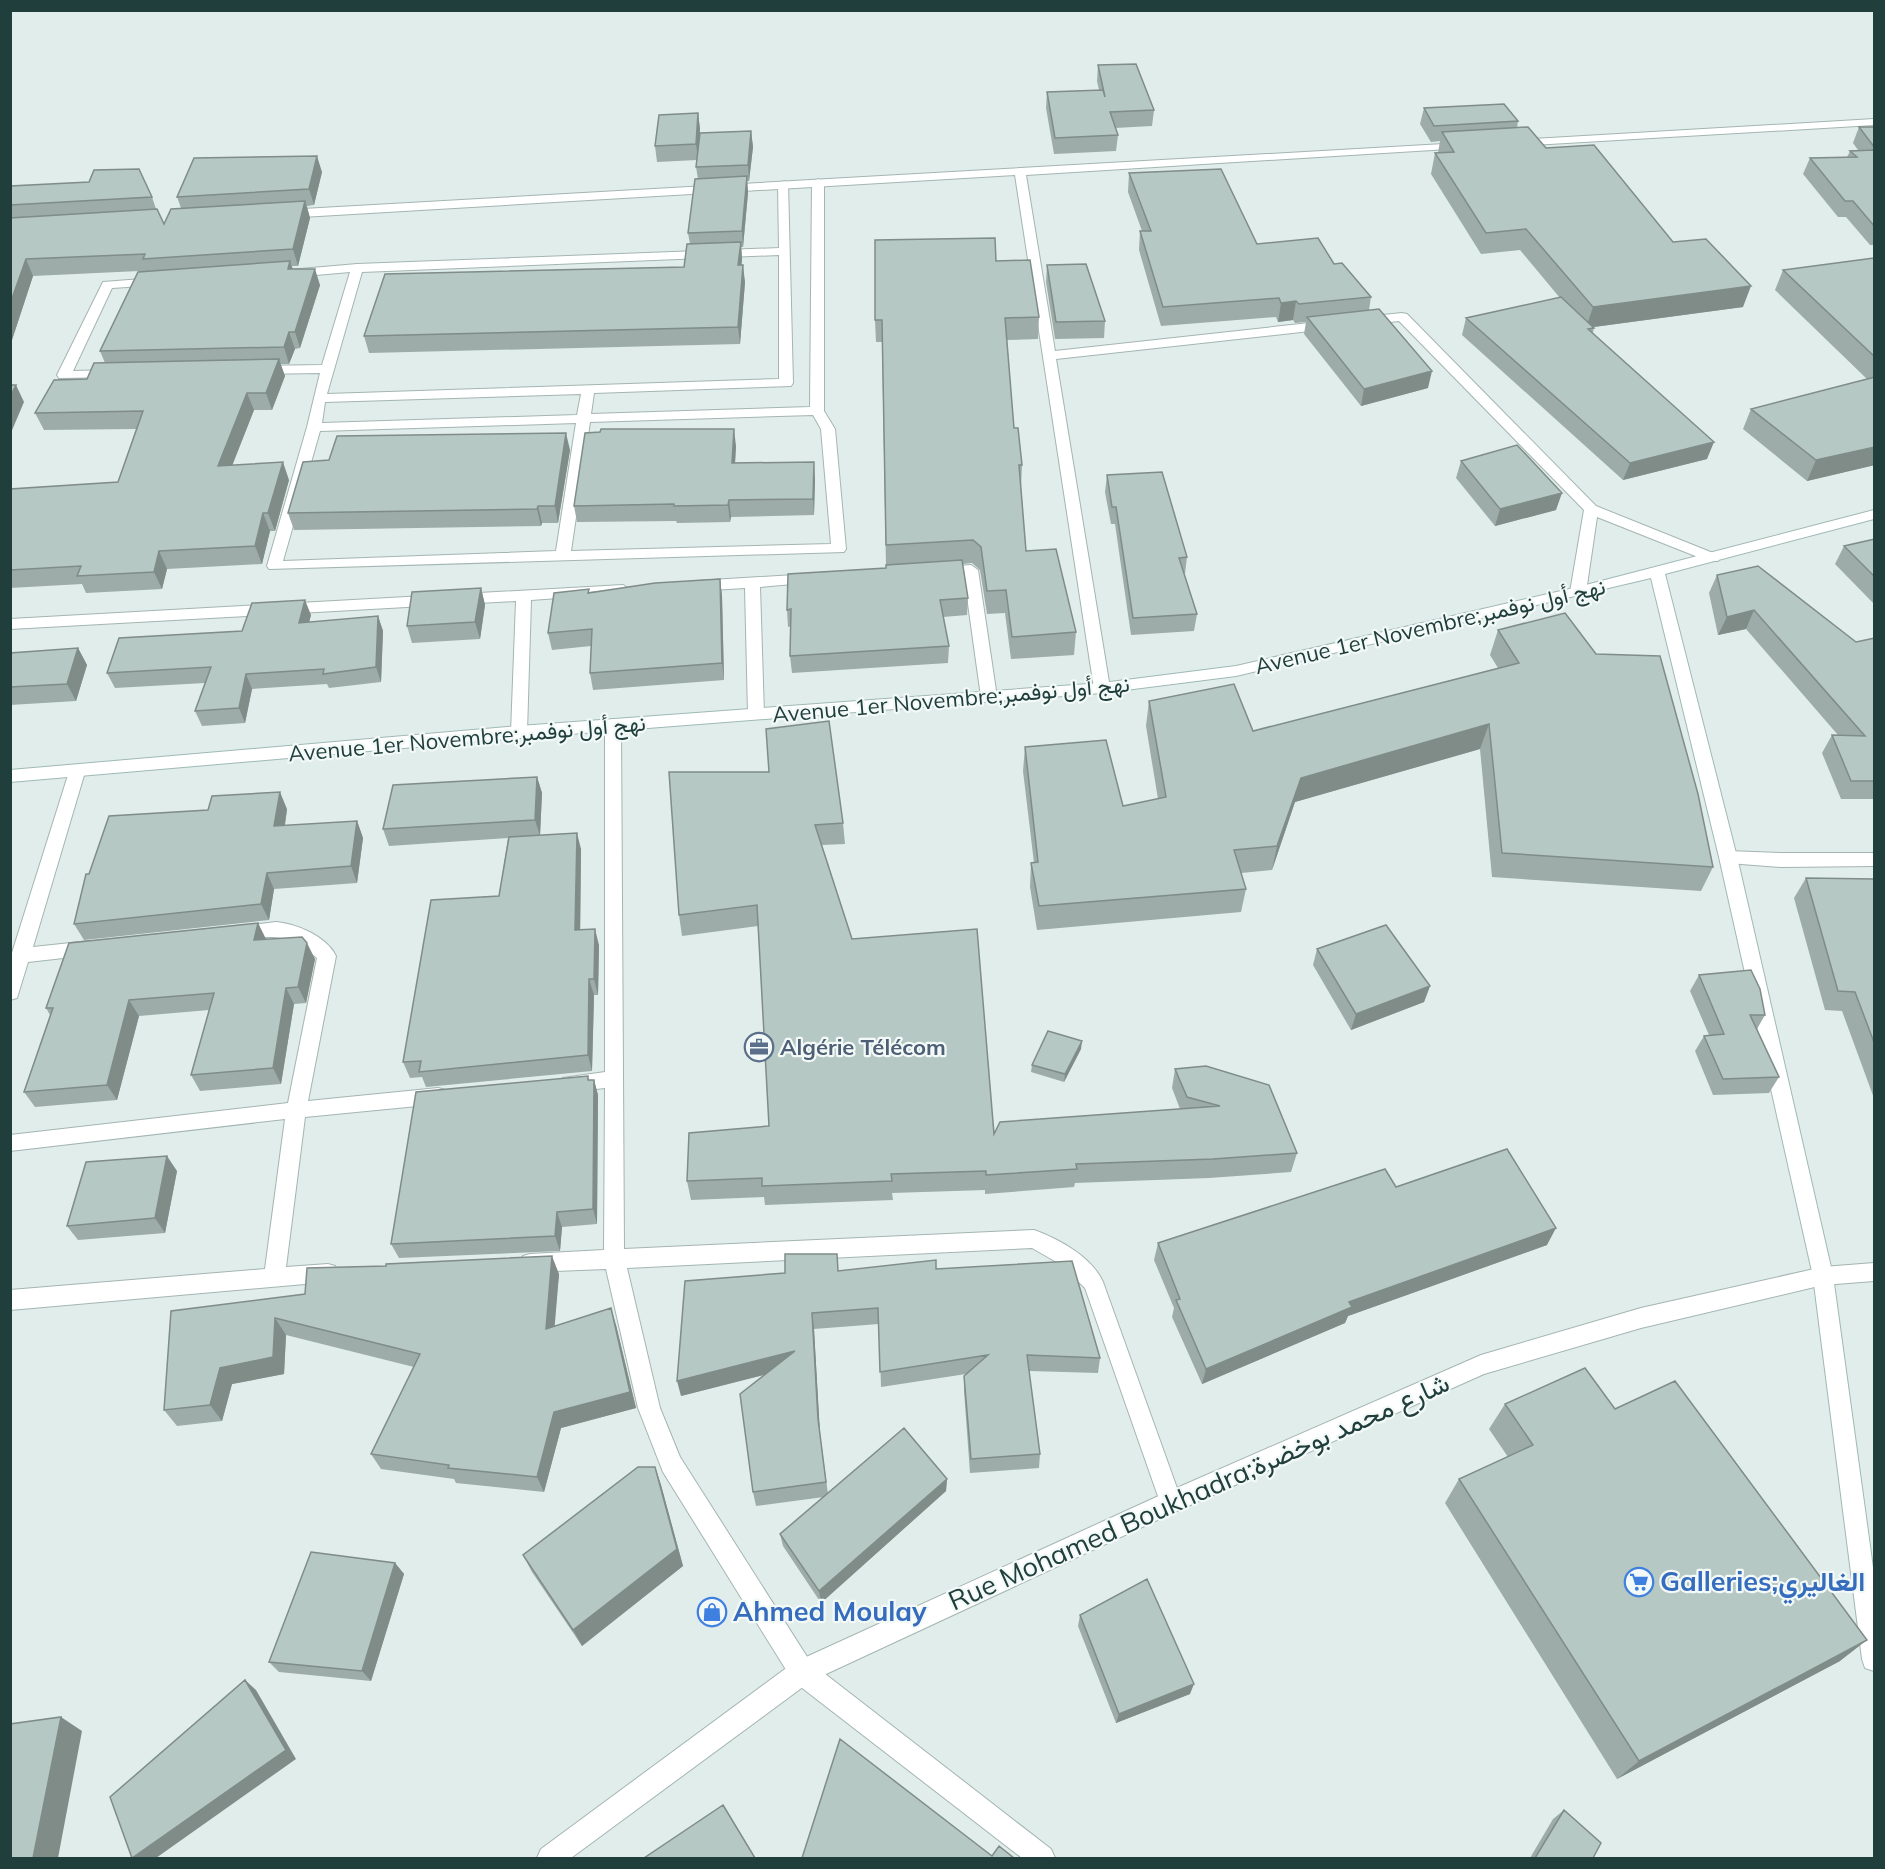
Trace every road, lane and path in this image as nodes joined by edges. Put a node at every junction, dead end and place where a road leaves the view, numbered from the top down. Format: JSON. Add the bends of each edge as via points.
{"nodes":[{"id":1,"x":1875,"y":122,"type":"edge"},
{"id":2,"x":1508,"y":143,"type":"edge"},
{"id":3,"x":1473,"y":145,"type":"edge"},
{"id":4,"x":1020,"y":172,"type":"junction"},
{"id":5,"x":818,"y":183,"type":"junction"},
{"id":6,"x":784,"y":185,"type":"junction"},
{"id":7,"x":272,"y":214,"type":"edge"},
{"id":8,"x":785,"y":251,"type":"junction"},
{"id":9,"x":357,"y":268,"type":"junction"},
{"id":10,"x":274,"y":274,"type":"edge"},
{"id":11,"x":166,"y":281,"type":"edge"},
{"id":12,"x":1049,"y":356,"type":"junction"},
{"id":13,"x":328,"y":369,"type":"junction"},
{"id":14,"x":248,"y":371,"type":"edge"},
{"id":15,"x":121,"y":374,"type":"edge"},
{"id":16,"x":588,"y":390,"type":"junction"},
{"id":17,"x":319,"y":398,"type":"junction"},
{"id":18,"x":785,"y":398,"type":"junction"},
{"id":19,"x":817,"y":411,"type":"junction"},
{"id":20,"x":585,"y":418,"type":"junction"},
{"id":21,"x":314,"y":427,"type":"junction"},
{"id":22,"x":1591,"y":509,"type":"junction"},
{"id":23,"x":1875,"y":514,"type":"edge"},
{"id":24,"x":563,"y":555,"type":"junction"},
{"id":25,"x":1713,"y":558,"type":"junction"},
{"id":26,"x":1657,"y":571,"type":"junction"},
{"id":27,"x":925,"y":573,"type":"edge"},
{"id":28,"x":821,"y":579,"type":"edge"},
{"id":29,"x":752,"y":583,"type":"junction"},
{"id":30,"x":680,"y":586,"type":"edge"},
{"id":31,"x":644,"y":588,"type":"edge"},
{"id":32,"x":1578,"y":592,"type":"junction"},
{"id":33,"x":524,"y":595,"type":"junction"},
{"id":34,"x":10,"y":624,"type":"edge"},
{"id":35,"x":1102,"y":688,"type":"junction"},
{"id":36,"x":989,"y":697,"type":"junction"},
{"id":37,"x":756,"y":714,"type":"junction"},
{"id":38,"x":613,"y":725,"type":"junction"},
{"id":39,"x":519,"y":732,"type":"junction"},
{"id":40,"x":77,"y":772,"type":"junction"},
{"id":41,"x":10,"y":776,"type":"edge"},
{"id":42,"x":1728,"y":857,"type":"junction"},
{"id":43,"x":1875,"y":860,"type":"edge"},
{"id":44,"x":214,"y":935,"type":"edge"},
{"id":45,"x":111,"y":946,"type":"edge"},
{"id":46,"x":20,"y":956,"type":"junction"},
{"id":47,"x":10,"y":993,"type":"edge"},
{"id":48,"x":615,"y":1079,"type":"junction"},
{"id":49,"x":556,"y":1085,"type":"edge"},
{"id":50,"x":462,"y":1094,"type":"edge"},
{"id":51,"x":296,"y":1110,"type":"junction"},
{"id":52,"x":10,"y":1143,"type":"edge"},
{"id":53,"x":614,"y":1258,"type":"junction"},
{"id":54,"x":508,"y":1264,"type":"edge"},
{"id":55,"x":344,"y":1272,"type":"edge"},
{"id":56,"x":1875,"y":1272,"type":"edge"},
{"id":57,"x":274,"y":1276,"type":"junction"},
{"id":58,"x":1823,"y":1276,"type":"junction"},
{"id":59,"x":10,"y":1300,"type":"edge"},
{"id":60,"x":1170,"y":1502,"type":"junction"},
{"id":61,"x":1875,"y":1659,"type":"edge"},
{"id":62,"x":802,"y":1672,"type":"junction"},
{"id":63,"x":550,"y":1858,"type":"edge"},
{"id":64,"x":1042,"y":1858,"type":"edge"}],
"edges":[{"from":1,"to":2,"type":"street"},
{"from":3,"to":4,"type":"street"},
{"from":4,"to":5,"type":"street"},
{"from":4,"to":12,"type":"street"},
{"from":5,"to":6,"type":"street"},
{"from":5,"to":19,"type":"street"},
{"from":6,"to":7,"type":"street"},
{"from":6,"to":8,"type":"street"},
{"from":8,"to":9,"type":"street"},
{"from":8,"to":18,"type":"street"},
{"from":9,"to":10,"type":"street"},
{"from":9,"to":13,"type":"street"},
{"from":11,"to":15,"type":"street","via":[[107,285],[64,375]]},
{"from":12,"to":22,"type":"street","via":[[1402,317]]},
{"from":12,"to":35,"type":"street"},
{"from":13,"to":14,"type":"street"},
{"from":13,"to":17,"type":"street"},
{"from":16,"to":17,"type":"street"},
{"from":16,"to":18,"type":"street"},
{"from":16,"to":20,"type":"street"},
{"from":17,"to":21,"type":"street"},
{"from":18,"to":19,"type":"street"},
{"from":18,"to":20,"type":"street"},
{"from":19,"to":24,"type":"street","via":[[828,429],[839,549]]},
{"from":20,"to":21,"type":"street"},
{"from":20,"to":24,"type":"street"},
{"from":21,"to":24,"type":"street","via":[[274,566]]},
{"from":22,"to":25,"type":"street"},
{"from":22,"to":32,"type":"street"},
{"from":23,"to":25,"type":"street","name":"Avenue 1er Novembre;نهج أول نوفمبر"},
{"from":25,"to":26,"type":"street","name":"Avenue 1er Novembre;نهج أول نوفمبر"},
{"from":26,"to":32,"type":"street","name":"Avenue 1er Novembre;نهج أول نوفمبر"},
{"from":26,"to":42,"type":"street"},
{"from":27,"to":36,"type":"street","via":[[971,570]]},
{"from":28,"to":29,"type":"street"},
{"from":29,"to":30,"type":"street"},
{"from":29,"to":37,"type":"street"},
{"from":31,"to":33,"type":"street"},
{"from":32,"to":35,"type":"street","name":"Avenue 1er Novembre;نهج أول نوفمبر","via":[[1236,671]]},
{"from":33,"to":34,"type":"street"},
{"from":33,"to":39,"type":"street"},
{"from":35,"to":36,"type":"street","name":"Avenue 1er Novembre;نهج أول نوفمبر"},
{"from":36,"to":37,"type":"street","name":"Avenue 1er Novembre;نهج أول نوفمبر"},
{"from":37,"to":38,"type":"street","name":"Avenue 1er Novembre;نهج أول نوفمبر"},
{"from":38,"to":39,"type":"street","name":"Avenue 1er Novembre;نهج أول نوفمبر"},
{"from":38,"to":48,"type":"street"},
{"from":39,"to":40,"type":"street","name":"Avenue 1er Novembre;نهج أول نوفمبر"},
{"from":40,"to":41,"type":"street","name":"Avenue 1er Novembre;نهج أول نوفمبر"},
{"from":40,"to":46,"type":"street"},
{"from":42,"to":43,"type":"street"},
{"from":42,"to":58,"type":"street"},
{"from":44,"to":51,"type":"street","via":[[282,928],[307,938],[327,956]]},
{"from":45,"to":46,"type":"street"},
{"from":46,"to":47,"type":"street"},
{"from":48,"to":49,"type":"street"},
{"from":48,"to":53,"type":"street"},
{"from":50,"to":51,"type":"street"},
{"from":51,"to":52,"type":"street"},
{"from":51,"to":57,"type":"street"},
{"from":53,"to":54,"type":"street"},
{"from":53,"to":60,"type":"street","via":[[1034,1239],[1067,1257],[1093,1282]]},
{"from":53,"to":62,"type":"street","via":[[649,1408],[672,1464]]},
{"from":55,"to":57,"type":"street"},
{"from":56,"to":58,"type":"street","name":"Rue Mohamed Boukhadra;شارع محمد بوخضرة"},
{"from":57,"to":59,"type":"street"},
{"from":58,"to":60,"type":"street","name":"Rue Mohamed Boukhadra;شارع محمد بوخضرة","via":[[1641,1318],[1481,1365]]},
{"from":58,"to":61,"type":"street"},
{"from":60,"to":62,"type":"street","name":"Rue Mohamed Boukhadra;شارع محمد بوخضرة"},
{"from":62,"to":63,"type":"street","name":"Rue Mohamed Boukhadra;شارع محمد بوخضرة"},
{"from":62,"to":64,"type":"street"}]}
